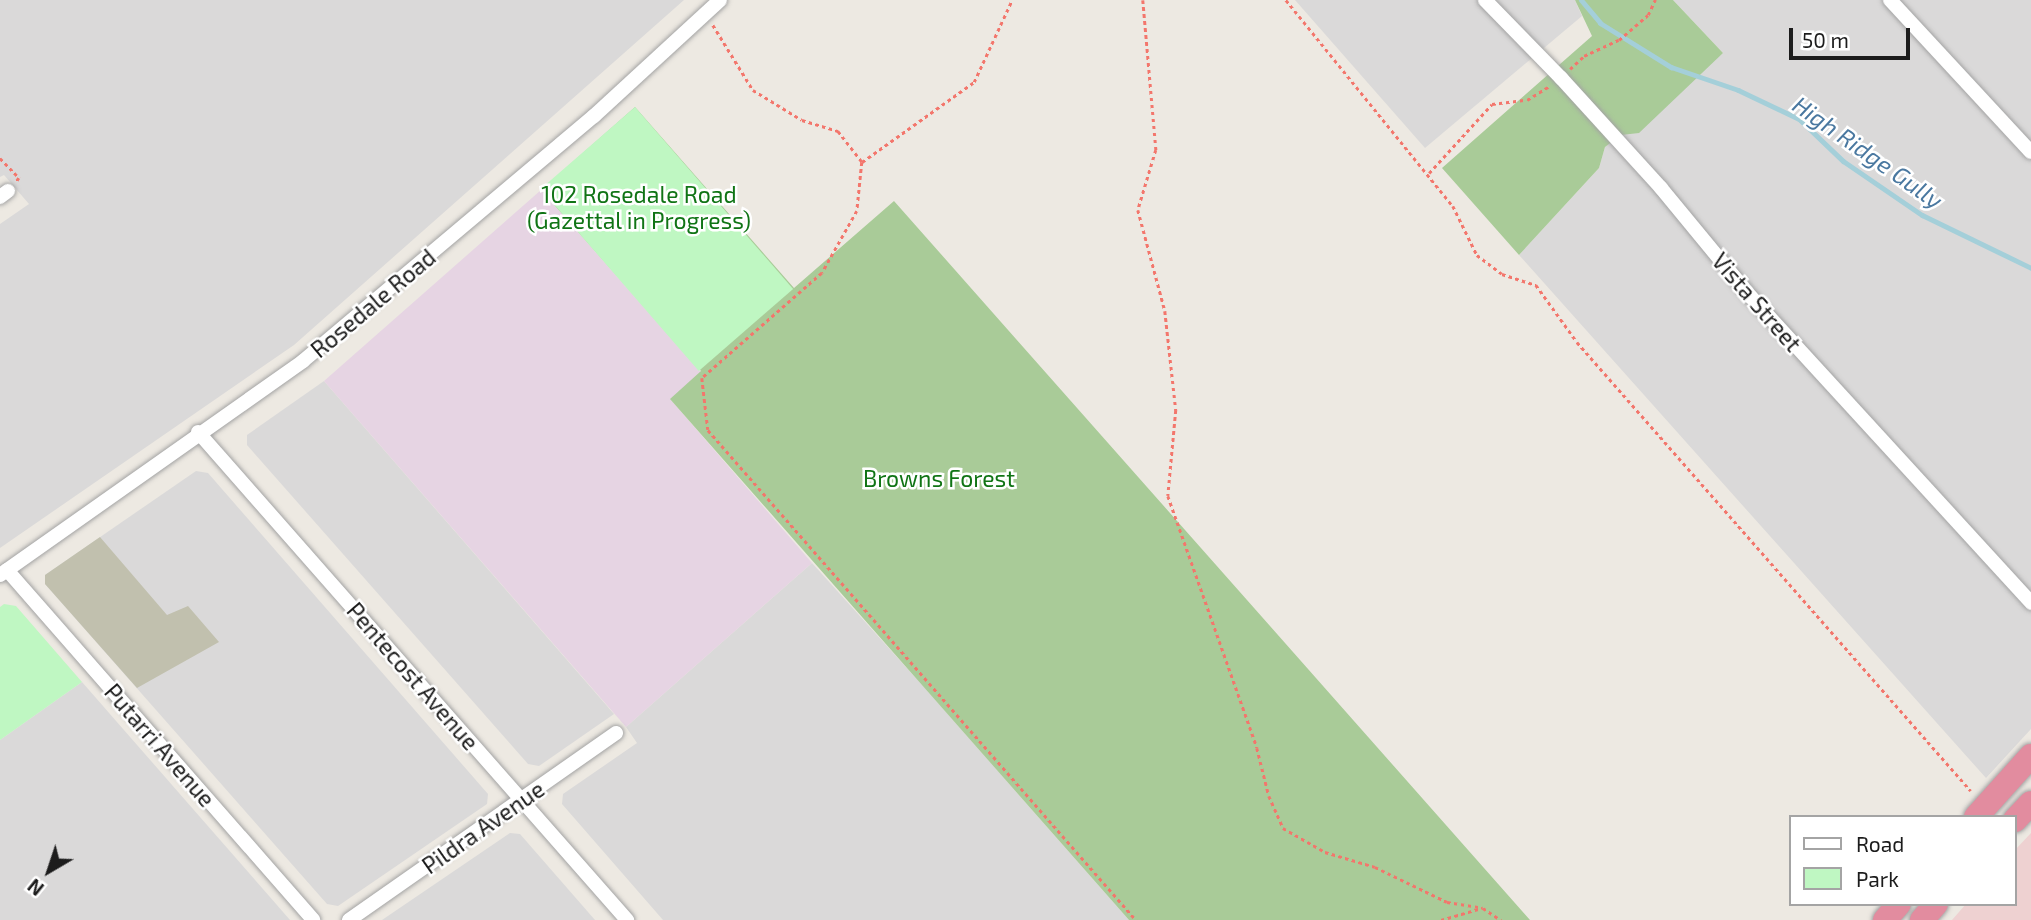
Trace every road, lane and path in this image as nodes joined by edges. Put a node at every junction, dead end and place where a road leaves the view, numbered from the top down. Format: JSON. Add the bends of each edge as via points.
{"nodes":[{"id":1,"x":720,"y":0,"type":"edge"},
{"id":2,"x":1012,"y":0,"type":"edge"},
{"id":3,"x":1143,"y":0,"type":"edge"},
{"id":4,"x":1286,"y":0,"type":"edge"},
{"id":5,"x":1485,"y":0,"type":"edge"},
{"id":6,"x":1655,"y":0,"type":"edge"},
{"id":7,"x":1890,"y":0,"type":"edge"},
{"id":8,"x":706,"y":13,"type":"junction"},
{"id":9,"x":1561,"y":78,"type":"junction"},
{"id":10,"x":2031,"y":152,"type":"edge"},
{"id":11,"x":0,"y":158,"type":"edge"},
{"id":12,"x":862,"y":162,"type":"junction"},
{"id":13,"x":1428,"y":174,"type":"junction"},
{"id":14,"x":4,"y":194,"type":"edge"},
{"id":15,"x":198,"y":432,"type":"junction"},
{"id":16,"x":3,"y":573,"type":"edge"},
{"id":17,"x":2031,"y":603,"type":"edge"},
{"id":18,"x":616,"y":733,"type":"dead end"},
{"id":19,"x":2031,"y":756,"type":"edge"},
{"id":20,"x":523,"y":800,"type":"junction"},
{"id":21,"x":2031,"y":803,"type":"edge"},
{"id":22,"x":1976,"y":806,"type":"edge"},
{"id":23,"x":2017,"y":818,"type":"edge"},
{"id":24,"x":1897,"y":906,"type":"edge"},
{"id":25,"x":1934,"y":906,"type":"edge"},
{"id":26,"x":1483,"y":908,"type":"junction"},
{"id":27,"x":313,"y":920,"type":"edge"},
{"id":28,"x":349,"y":920,"type":"edge"},
{"id":29,"x":627,"y":920,"type":"edge"},
{"id":30,"x":1136,"y":920,"type":"edge"},
{"id":31,"x":1441,"y":920,"type":"edge"},
{"id":32,"x":1501,"y":920,"type":"edge"},
{"id":33,"x":1885,"y":920,"type":"edge"},
{"id":34,"x":1922,"y":920,"type":"edge"}],
"edges":[{"from":1,"to":8,"type":"street","name":"Rosedale Road"},
{"from":2,"to":12,"type":"path","via":[[974,82]]},
{"from":3,"to":26,"type":"path","via":[[1156,150],[1138,210],[1165,312],[1176,410],[1168,496],[1257,748],[1269,796],[1283,828],[1325,852],[1375,867],[1447,902]]},
{"from":4,"to":13,"type":"path"},
{"from":5,"to":9,"type":"street","name":"Vista Street"},
{"from":6,"to":9,"type":"path","via":[[1648,15],[1619,40],[1584,55]]},
{"from":7,"to":10,"type":"street"},
{"from":8,"to":12,"type":"path","via":[[753,90],[802,120],[838,131]]},
{"from":8,"to":15,"type":"street","name":"Rosedale Road","via":[[594,116],[399,282],[303,361]]},
{"from":9,"to":13,"type":"path","via":[[1527,100],[1492,104]]},
{"from":9,"to":17,"type":"street","name":"Vista Street","via":[[1751,297]]},
{"from":11,"to":14,"type":"path","via":[[19,178]]},
{"from":12,"to":30,"type":"path","via":[[857,211],[822,273],[702,379],[708,430]]},
{"from":13,"to":22,"type":"path","via":[[1454,206],[1477,255],[1502,274],[1536,285],[1577,342]]},
{"from":15,"to":16,"type":"street","name":"Rosedale Road"},
{"from":15,"to":20,"type":"street","name":"Pentecost Avenue"},
{"from":16,"to":27,"type":"street","name":"Putarri Avenue"},
{"from":18,"to":20,"type":"street","name":"Pildra Avenue"},
{"from":19,"to":22,"type":"highway"},
{"from":20,"to":28,"type":"street","name":"Pildra Avenue"},
{"from":20,"to":29,"type":"street","name":"Pentecost Avenue"},
{"from":21,"to":23,"type":"highway"},
{"from":24,"to":33,"type":"highway"},
{"from":25,"to":34,"type":"highway"},
{"from":26,"to":31,"type":"path"},
{"from":26,"to":32,"type":"path"}]}
